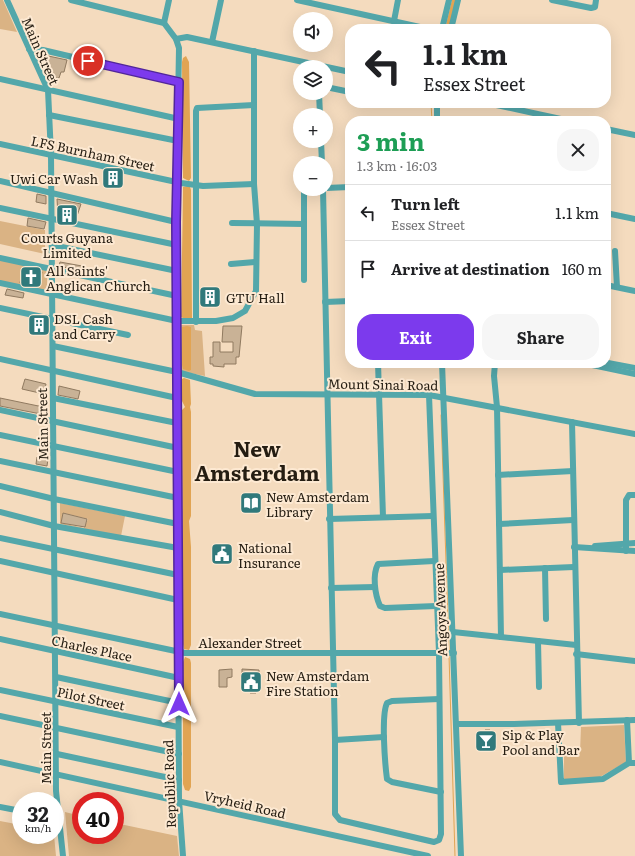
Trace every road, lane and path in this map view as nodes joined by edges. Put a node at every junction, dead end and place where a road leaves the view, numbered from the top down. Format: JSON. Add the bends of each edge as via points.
{"nodes":[{"id":1,"x":7,"y":0,"type":"edge"},
{"id":2,"x":75,"y":0,"type":"edge"},
{"id":3,"x":169,"y":0,"type":"edge"},
{"id":4,"x":221,"y":0,"type":"edge"},
{"id":5,"x":297,"y":0,"type":"edge"},
{"id":6,"x":398,"y":0,"type":"edge"},
{"id":7,"x":449,"y":0,"type":"edge"},
{"id":8,"x":458,"y":0,"type":"edge"},
{"id":9,"x":552,"y":0,"type":"edge"},
{"id":10,"x":596,"y":0,"type":"edge"},
{"id":11,"x":565,"y":1,"type":"edge"},
{"id":12,"x":394,"y":21,"type":"junction"},
{"id":13,"x":164,"y":23,"type":"junction"},
{"id":14,"x":407,"y":24,"type":"edge"},
{"id":15,"x":443,"y":24,"type":"edge"},
{"id":16,"x":452,"y":24,"type":"edge"},
{"id":17,"x":176,"y":39,"type":"junction"},
{"id":18,"x":212,"y":42,"type":"junction"},
{"id":19,"x":29,"y":49,"type":"junction"},
{"id":20,"x":254,"y":51,"type":"junction"},
{"id":21,"x":345,"y":71,"type":"edge"},
{"id":22,"x":0,"y":79,"type":"edge"},
{"id":23,"x":179,"y":82,"type":"junction"},
{"id":24,"x":333,"y":88,"type":"edge"},
{"id":25,"x":48,"y":90,"type":"junction"},
{"id":26,"x":345,"y":91,"type":"edge"},
{"id":27,"x":254,"y":105,"type":"junction"},
{"id":28,"x":510,"y":108,"type":"edge"},
{"id":29,"x":49,"y":115,"type":"junction"},
{"id":30,"x":547,"y":116,"type":"edge"},
{"id":31,"x":179,"y":119,"type":"junction"},
{"id":32,"x":611,"y":129,"type":"edge"},
{"id":33,"x":635,"y":135,"type":"edge"},
{"id":34,"x":178,"y":141,"type":"junction"},
{"id":35,"x":0,"y":144,"type":"edge"},
{"id":36,"x":51,"y":155,"type":"junction"},
{"id":37,"x":0,"y":181,"type":"edge"},
{"id":38,"x":177,"y":181,"type":"junction"},
{"id":39,"x":254,"y":184,"type":"junction"},
{"id":40,"x":195,"y":185,"type":"junction"},
{"id":41,"x":345,"y":187,"type":"edge"},
{"id":42,"x":333,"y":188,"type":"edge"},
{"id":43,"x":51,"y":194,"type":"junction"},
{"id":44,"x":304,"y":196,"type":"edge"},
{"id":45,"x":323,"y":196,"type":"edge"},
{"id":46,"x":0,"y":208,"type":"edge"},
{"id":47,"x":611,"y":214,"type":"edge"},
{"id":48,"x":635,"y":219,"type":"edge"},
{"id":49,"x":52,"y":220,"type":"junction"},
{"id":50,"x":176,"y":222,"type":"junction"},
{"id":51,"x":232,"y":223,"type":"dead end"},
{"id":52,"x":257,"y":224,"type":"junction"},
{"id":53,"x":304,"y":224,"type":"junction"},
{"id":54,"x":52,"y":245,"type":"junction"},
{"id":55,"x":177,"y":245,"type":"junction"},
{"id":56,"x":615,"y":251,"type":"dead end"},
{"id":57,"x":0,"y":258,"type":"edge"},
{"id":58,"x":255,"y":262,"type":"junction"},
{"id":59,"x":231,"y":264,"type":"dead end"},
{"id":60,"x":52,"y":269,"type":"junction"},
{"id":61,"x":177,"y":271,"type":"junction"},
{"id":62,"x":304,"y":280,"type":"dead end"},
{"id":63,"x":0,"y":283,"type":"edge"},
{"id":64,"x":611,"y":286,"type":"edge"},
{"id":65,"x":618,"y":287,"type":"junction"},
{"id":66,"x":635,"y":291,"type":"edge"},
{"id":67,"x":52,"y":294,"type":"junction"},
{"id":68,"x":177,"y":296,"type":"junction"},
{"id":69,"x":345,"y":301,"type":"edge"},
{"id":70,"x":325,"y":302,"type":"junction"},
{"id":71,"x":0,"y":308,"type":"edge"},
{"id":72,"x":52,"y":320,"type":"junction"},
{"id":73,"x":177,"y":321,"type":"junction"},
{"id":74,"x":196,"y":322,"type":"junction"},
{"id":75,"x":128,"y":335,"type":"dead end"},
{"id":76,"x":53,"y":346,"type":"junction"},
{"id":77,"x":0,"y":359,"type":"edge"},
{"id":78,"x":611,"y":364,"type":"edge"},
{"id":79,"x":378,"y":368,"type":"edge"},
{"id":80,"x":441,"y":368,"type":"edge"},
{"id":81,"x":495,"y":368,"type":"edge"},
{"id":82,"x":607,"y":368,"type":"edge"},
{"id":83,"x":635,"y":368,"type":"edge"},
{"id":84,"x":53,"y":371,"type":"junction"},
{"id":85,"x":177,"y":372,"type":"junction"},
{"id":86,"x":635,"y":374,"type":"edge"},
{"id":87,"x":328,"y":394,"type":"junction"},
{"id":88,"x":379,"y":394,"type":"junction"},
{"id":89,"x":437,"y":396,"type":"junction"},
{"id":90,"x":53,"y":398,"type":"junction"},
{"id":91,"x":177,"y":398,"type":"junction"},
{"id":92,"x":497,"y":407,"type":"junction"},
{"id":93,"x":0,"y":410,"type":"edge"},
{"id":94,"x":54,"y":422,"type":"junction"},
{"id":95,"x":572,"y":422,"type":"junction"},
{"id":96,"x":178,"y":423,"type":"junction"},
{"id":97,"x":635,"y":434,"type":"edge"},
{"id":98,"x":0,"y":435,"type":"edge"},
{"id":99,"x":54,"y":447,"type":"junction"},
{"id":100,"x":178,"y":448,"type":"junction"},
{"id":101,"x":0,"y":461,"type":"edge"},
{"id":102,"x":572,"y":471,"type":"junction"},
{"id":103,"x":178,"y":472,"type":"junction"},
{"id":104,"x":54,"y":473,"type":"junction"},
{"id":105,"x":498,"y":475,"type":"junction"},
{"id":106,"x":0,"y":486,"type":"edge"},
{"id":107,"x":635,"y":495,"type":"edge"},
{"id":108,"x":178,"y":498,"type":"junction"},
{"id":109,"x":54,"y":499,"type":"junction"},
{"id":110,"x":0,"y":512,"type":"edge"},
{"id":111,"x":433,"y":516,"type":"junction"},
{"id":112,"x":383,"y":517,"type":"junction"},
{"id":113,"x":330,"y":519,"type":"junction"},
{"id":114,"x":573,"y":520,"type":"junction"},
{"id":115,"x":178,"y":524,"type":"junction"},
{"id":116,"x":499,"y":524,"type":"junction"},
{"id":117,"x":54,"y":526,"type":"junction"},
{"id":118,"x":0,"y":538,"type":"edge"},
{"id":119,"x":626,"y":543,"type":"junction"},
{"id":120,"x":635,"y":543,"type":"edge"},
{"id":121,"x":574,"y":547,"type":"junction"},
{"id":122,"x":178,"y":548,"type":"junction"},
{"id":123,"x":591,"y":548,"type":"junction"},
{"id":124,"x":55,"y":550,"type":"junction"},
{"id":125,"x":626,"y":551,"type":"junction"},
{"id":126,"x":635,"y":551,"type":"edge"},
{"id":127,"x":0,"y":561,"type":"edge"},
{"id":128,"x":434,"y":561,"type":"junction"},
{"id":129,"x":574,"y":567,"type":"junction"},
{"id":130,"x":545,"y":568,"type":"junction"},
{"id":131,"x":500,"y":570,"type":"junction"},
{"id":132,"x":55,"y":574,"type":"junction"},
{"id":133,"x":178,"y":575,"type":"junction"},
{"id":134,"x":375,"y":587,"type":"junction"},
{"id":135,"x":331,"y":588,"type":"junction"},
{"id":136,"x":178,"y":600,"type":"junction"},
{"id":137,"x":436,"y":606,"type":"junction"},
{"id":138,"x":0,"y":614,"type":"edge"},
{"id":139,"x":546,"y":619,"type":"dead end"},
{"id":140,"x":55,"y":626,"type":"junction"},
{"id":141,"x":452,"y":632,"type":"junction"},
{"id":142,"x":501,"y":637,"type":"junction"},
{"id":143,"x":0,"y":640,"type":"edge"},
{"id":144,"x":538,"y":641,"type":"junction"},
{"id":145,"x":576,"y":645,"type":"junction"},
{"id":146,"x":56,"y":652,"type":"junction"},
{"id":147,"x":179,"y":652,"type":"junction"},
{"id":148,"x":333,"y":653,"type":"junction"},
{"id":149,"x":442,"y":653,"type":"junction"},
{"id":150,"x":453,"y":654,"type":"junction"},
{"id":151,"x":576,"y":654,"type":"junction"},
{"id":152,"x":635,"y":660,"type":"edge"},
{"id":153,"x":56,"y":677,"type":"junction"},
{"id":154,"x":179,"y":678,"type":"junction"},
{"id":155,"x":539,"y":687,"type":"dead end"},
{"id":156,"x":0,"y":690,"type":"edge"},
{"id":157,"x":439,"y":699,"type":"junction"},
{"id":158,"x":56,"y":702,"type":"junction"},
{"id":159,"x":179,"y":704,"type":"junction"},
{"id":160,"x":0,"y":716,"type":"edge"},
{"id":161,"x":626,"y":720,"type":"junction"},
{"id":162,"x":635,"y":720,"type":"edge"},
{"id":163,"x":558,"y":723,"type":"junction"},
{"id":164,"x":579,"y":723,"type":"junction"},
{"id":165,"x":456,"y":724,"type":"junction"},
{"id":166,"x":178,"y":727,"type":"junction"},
{"id":167,"x":56,"y":728,"type":"junction"},
{"id":168,"x":384,"y":737,"type":"junction"},
{"id":169,"x":335,"y":740,"type":"junction"},
{"id":170,"x":57,"y":754,"type":"junction"},
{"id":171,"x":178,"y":754,"type":"junction"},
{"id":172,"x":0,"y":762,"type":"edge"},
{"id":173,"x":632,"y":763,"type":"edge"},
{"id":174,"x":57,"y":775,"type":"junction"},
{"id":175,"x":179,"y":780,"type":"junction"},
{"id":176,"x":57,"y":792,"type":"edge"},
{"id":177,"x":441,"y":792,"type":"junction"},
{"id":178,"x":179,"y":800,"type":"junction"},
{"id":179,"x":0,"y":807,"type":"edge"},
{"id":180,"x":12,"y":809,"type":"edge"},
{"id":181,"x":61,"y":844,"type":"edge"},
{"id":182,"x":63,"y":856,"type":"edge"},
{"id":183,"x":183,"y":856,"type":"edge"},
{"id":184,"x":428,"y":856,"type":"edge"},
{"id":185,"x":461,"y":856,"type":"edge"}],
"edges":[{"from":1,"to":19,"type":"street","name":"Main Street"},
{"from":2,"to":13,"type":"street"},
{"from":3,"to":13,"type":"street"},
{"from":4,"to":18,"type":"street"},
{"from":5,"to":12,"type":"street"},
{"from":6,"to":12,"type":"street"},
{"from":7,"to":15,"type":"street"},
{"from":8,"to":16,"type":"street"},
{"from":9,"to":11,"type":"street"},
{"from":10,"to":11,"type":"street","via":[[595,7],[591,8]]},
{"from":12,"to":14,"type":"street"},
{"from":13,"to":17,"type":"street"},
{"from":17,"to":18,"type":"street","via":[[187,37]]},
{"from":17,"to":23,"type":"street","name":"Republic Road","via":[[179,48]]},
{"from":18,"to":20,"type":"street"},
{"from":19,"to":23,"type":"street","via":[[43,50]]},
{"from":19,"to":25,"type":"street","name":"Main Street"},
{"from":20,"to":21,"type":"street"},
{"from":20,"to":27,"type":"street"},
{"from":22,"to":25,"type":"street"},
{"from":23,"to":31,"type":"street","name":"Republic Road"},
{"from":24,"to":26,"type":"street"},
{"from":25,"to":29,"type":"street","name":"Main Street"},
{"from":25,"to":31,"type":"street"},
{"from":27,"to":39,"type":"street"},
{"from":27,"to":40,"type":"street","via":[[197,108]]},
{"from":28,"to":30,"type":"street"},
{"from":29,"to":34,"type":"street"},
{"from":29,"to":36,"type":"street","name":"Main Street"},
{"from":31,"to":34,"type":"street","name":"Republic Road"},
{"from":32,"to":33,"type":"street"},
{"from":34,"to":38,"type":"street","name":"Republic Road"},
{"from":35,"to":36,"type":"street","name":"LFS Burnham Street"},
{"from":36,"to":38,"type":"street","name":"LFS Burnham Street"},
{"from":36,"to":43,"type":"street","name":"Main Street"},
{"from":37,"to":43,"type":"street"},
{"from":38,"to":40,"type":"street","name":"LFS Burnham Street"},
{"from":38,"to":50,"type":"street","name":"Republic Road"},
{"from":39,"to":40,"type":"street","name":"LFS Burnham Street"},
{"from":39,"to":52,"type":"street"},
{"from":40,"to":74,"type":"street"},
{"from":41,"to":42,"type":"street"},
{"from":43,"to":49,"type":"street","name":"Main Street"},
{"from":43,"to":50,"type":"street"},
{"from":44,"to":53,"type":"street"},
{"from":45,"to":70,"type":"street"},
{"from":46,"to":49,"type":"street"},
{"from":47,"to":48,"type":"street"},
{"from":49,"to":54,"type":"street","name":"Main Street"},
{"from":49,"to":55,"type":"street"},
{"from":50,"to":55,"type":"street","name":"Republic Road"},
{"from":51,"to":52,"type":"street"},
{"from":52,"to":53,"type":"street"},
{"from":52,"to":58,"type":"street"},
{"from":53,"to":62,"type":"street"},
{"from":54,"to":60,"type":"street","name":"Main Street"},
{"from":54,"to":61,"type":"street"},
{"from":55,"to":61,"type":"street","name":"Republic Road"},
{"from":56,"to":65,"type":"street"},
{"from":57,"to":60,"type":"street"},
{"from":58,"to":59,"type":"street"},
{"from":58,"to":74,"type":"street","via":[[256,291],[245,311],[233,318]]},
{"from":60,"to":67,"type":"street","name":"Main Street"},
{"from":60,"to":68,"type":"street"},
{"from":61,"to":68,"type":"street","name":"Republic Road"},
{"from":63,"to":67,"type":"street"},
{"from":64,"to":65,"type":"street"},
{"from":65,"to":66,"type":"street"},
{"from":67,"to":72,"type":"street","name":"Main Street"},
{"from":67,"to":73,"type":"street"},
{"from":68,"to":73,"type":"street","name":"Republic Road"},
{"from":69,"to":70,"type":"street"},
{"from":70,"to":87,"type":"street"},
{"from":71,"to":72,"type":"street"},
{"from":72,"to":75,"type":"street"},
{"from":72,"to":76,"type":"street","name":"Main Street"},
{"from":73,"to":74,"type":"street"},
{"from":73,"to":85,"type":"street","name":"Republic Road"},
{"from":76,"to":84,"type":"street","name":"Main Street"},
{"from":76,"to":85,"type":"street","name":"Mount Sinai Road"},
{"from":77,"to":84,"type":"street"},
{"from":78,"to":83,"type":"street"},
{"from":79,"to":88,"type":"street"},
{"from":80,"to":89,"type":"street","name":"Angoys Avenue"},
{"from":81,"to":92,"type":"street"},
{"from":82,"to":86,"type":"street"},
{"from":84,"to":90,"type":"street","name":"Main Street"},
{"from":84,"to":91,"type":"street"},
{"from":85,"to":87,"type":"street","name":"Mount Sinai Road","via":[[256,394]]},
{"from":85,"to":91,"type":"street","name":"Republic Road"},
{"from":87,"to":88,"type":"street","name":"Mount Sinai Road"},
{"from":87,"to":113,"type":"street"},
{"from":88,"to":89,"type":"street","name":"Mount Sinai Road"},
{"from":88,"to":112,"type":"street"},
{"from":89,"to":92,"type":"street","name":"Mount Sinai Road"},
{"from":89,"to":111,"type":"street"},
{"from":89,"to":141,"type":"street","name":"Angoys Avenue"},
{"from":90,"to":94,"type":"street","name":"Main Street"},
{"from":90,"to":96,"type":"street"},
{"from":91,"to":96,"type":"street","name":"Republic Road"},
{"from":92,"to":95,"type":"street","name":"Mount Sinai Road"},
{"from":92,"to":105,"type":"street"},
{"from":93,"to":94,"type":"street"},
{"from":94,"to":99,"type":"street","name":"Main Street"},
{"from":94,"to":100,"type":"street"},
{"from":95,"to":97,"type":"street","name":"Mount Sinai Road"},
{"from":95,"to":102,"type":"street"},
{"from":96,"to":100,"type":"street","name":"Republic Road"},
{"from":98,"to":99,"type":"street"},
{"from":99,"to":103,"type":"street"},
{"from":99,"to":104,"type":"street","name":"Main Street"},
{"from":100,"to":103,"type":"street","name":"Republic Road"},
{"from":101,"to":104,"type":"street"},
{"from":102,"to":105,"type":"street"},
{"from":102,"to":114,"type":"street"},
{"from":103,"to":108,"type":"street","name":"Republic Road"},
{"from":104,"to":108,"type":"street"},
{"from":104,"to":109,"type":"street","name":"Main Street"},
{"from":105,"to":116,"type":"street"},
{"from":106,"to":109,"type":"street"},
{"from":107,"to":119,"type":"street","via":[[629,495],[626,500]]},
{"from":108,"to":115,"type":"street","name":"Republic Road"},
{"from":109,"to":115,"type":"street"},
{"from":109,"to":117,"type":"street","name":"Main Street"},
{"from":110,"to":117,"type":"street"},
{"from":111,"to":112,"type":"street"},
{"from":111,"to":128,"type":"street"},
{"from":112,"to":113,"type":"street"},
{"from":113,"to":135,"type":"street"},
{"from":114,"to":116,"type":"street"},
{"from":114,"to":121,"type":"street"},
{"from":115,"to":122,"type":"street","name":"Republic Road"},
{"from":116,"to":131,"type":"street"},
{"from":117,"to":122,"type":"street"},
{"from":117,"to":124,"type":"street","name":"Main Street"},
{"from":118,"to":124,"type":"street"},
{"from":119,"to":120,"type":"street"},
{"from":119,"to":123,"type":"street","via":[[597,545]]},
{"from":119,"to":125,"type":"street"},
{"from":121,"to":123,"type":"street"},
{"from":121,"to":129,"type":"street"},
{"from":122,"to":133,"type":"street","name":"Republic Road"},
{"from":123,"to":125,"type":"street"},
{"from":124,"to":132,"type":"street","name":"Main Street"},
{"from":124,"to":133,"type":"street"},
{"from":125,"to":126,"type":"street"},
{"from":127,"to":132,"type":"street"},
{"from":128,"to":134,"type":"street","via":[[382,562],[378,564]]},
{"from":128,"to":137,"type":"street"},
{"from":129,"to":130,"type":"street"},
{"from":129,"to":145,"type":"street"},
{"from":130,"to":131,"type":"street"},
{"from":130,"to":139,"type":"street"},
{"from":131,"to":142,"type":"street"},
{"from":132,"to":136,"type":"street"},
{"from":132,"to":140,"type":"street","name":"Main Street"},
{"from":133,"to":136,"type":"street","name":"Republic Road"},
{"from":134,"to":135,"type":"street"},
{"from":134,"to":137,"type":"street","via":[[380,606],[385,608]]},
{"from":135,"to":148,"type":"street"},
{"from":136,"to":147,"type":"street","name":"Republic Road"},
{"from":137,"to":149,"type":"street"},
{"from":138,"to":140,"type":"street","name":"Alexander Street"},
{"from":140,"to":146,"type":"street","name":"Main Street"},
{"from":140,"to":147,"type":"street","name":"Alexander Street"},
{"from":141,"to":142,"type":"street"},
{"from":141,"to":150,"type":"street","name":"Angoys Avenue"},
{"from":142,"to":144,"type":"street"},
{"from":143,"to":146,"type":"street","name":"Charles Place"},
{"from":144,"to":145,"type":"street"},
{"from":144,"to":155,"type":"street"},
{"from":145,"to":151,"type":"street"},
{"from":146,"to":153,"type":"street","name":"Main Street"},
{"from":146,"to":154,"type":"street","name":"Charles Place"},
{"from":147,"to":148,"type":"street","name":"Alexander Street"},
{"from":147,"to":154,"type":"street","name":"Republic Road"},
{"from":148,"to":149,"type":"street","name":"Alexander Street"},
{"from":148,"to":169,"type":"street"},
{"from":149,"to":150,"type":"street","name":"Alexander Street","bridge":true},
{"from":149,"to":157,"type":"street"},
{"from":150,"to":165,"type":"street","name":"Angoys Avenue"},
{"from":151,"to":152,"type":"street"},
{"from":151,"to":164,"type":"street"},
{"from":153,"to":158,"type":"street","name":"Main Street"},
{"from":153,"to":159,"type":"street"},
{"from":154,"to":159,"type":"street","name":"Republic Road"},
{"from":156,"to":158,"type":"street","name":"Pilot Street"},
{"from":157,"to":168,"type":"street","via":[[387,703],[384,708]]},
{"from":157,"to":177,"type":"street"},
{"from":158,"to":166,"type":"street","name":"Pilot Street"},
{"from":158,"to":167,"type":"street","name":"Main Street"},
{"from":159,"to":166,"type":"street","name":"Republic Road"},
{"from":160,"to":167,"type":"street"},
{"from":161,"to":162,"type":"street"},
{"from":161,"to":164,"type":"street"},
{"from":161,"to":173,"type":"street"},
{"from":163,"to":164,"type":"street"},
{"from":163,"to":165,"type":"street"},
{"from":163,"to":173,"type":"street","via":[[560,782],[603,779]]},
{"from":165,"to":185,"type":"street","name":"Angoys Avenue"},
{"from":166,"to":171,"type":"street","name":"Republic Road"},
{"from":167,"to":170,"type":"street","name":"Main Street"},
{"from":167,"to":171,"type":"street"},
{"from":168,"to":169,"type":"street"},
{"from":168,"to":177,"type":"street","via":[[387,779]]},
{"from":169,"to":177,"type":"street","via":[[335,814],[340,820],[434,842],[439,840],[441,834]]},
{"from":170,"to":174,"type":"street","name":"Main Street"},
{"from":170,"to":175,"type":"street"},
{"from":171,"to":175,"type":"street","name":"Republic Road"},
{"from":172,"to":174,"type":"street","name":"Vryheid Road"},
{"from":174,"to":176,"type":"street","name":"Main Street"},
{"from":174,"to":178,"type":"street","name":"Vryheid Road"},
{"from":175,"to":178,"type":"street","name":"Republic Road"},
{"from":178,"to":183,"type":"street","name":"Republic Road"},
{"from":178,"to":184,"type":"street","name":"Vryheid Road"},
{"from":179,"to":180,"type":"street"},
{"from":181,"to":182,"type":"street","name":"Main Street"}]}
